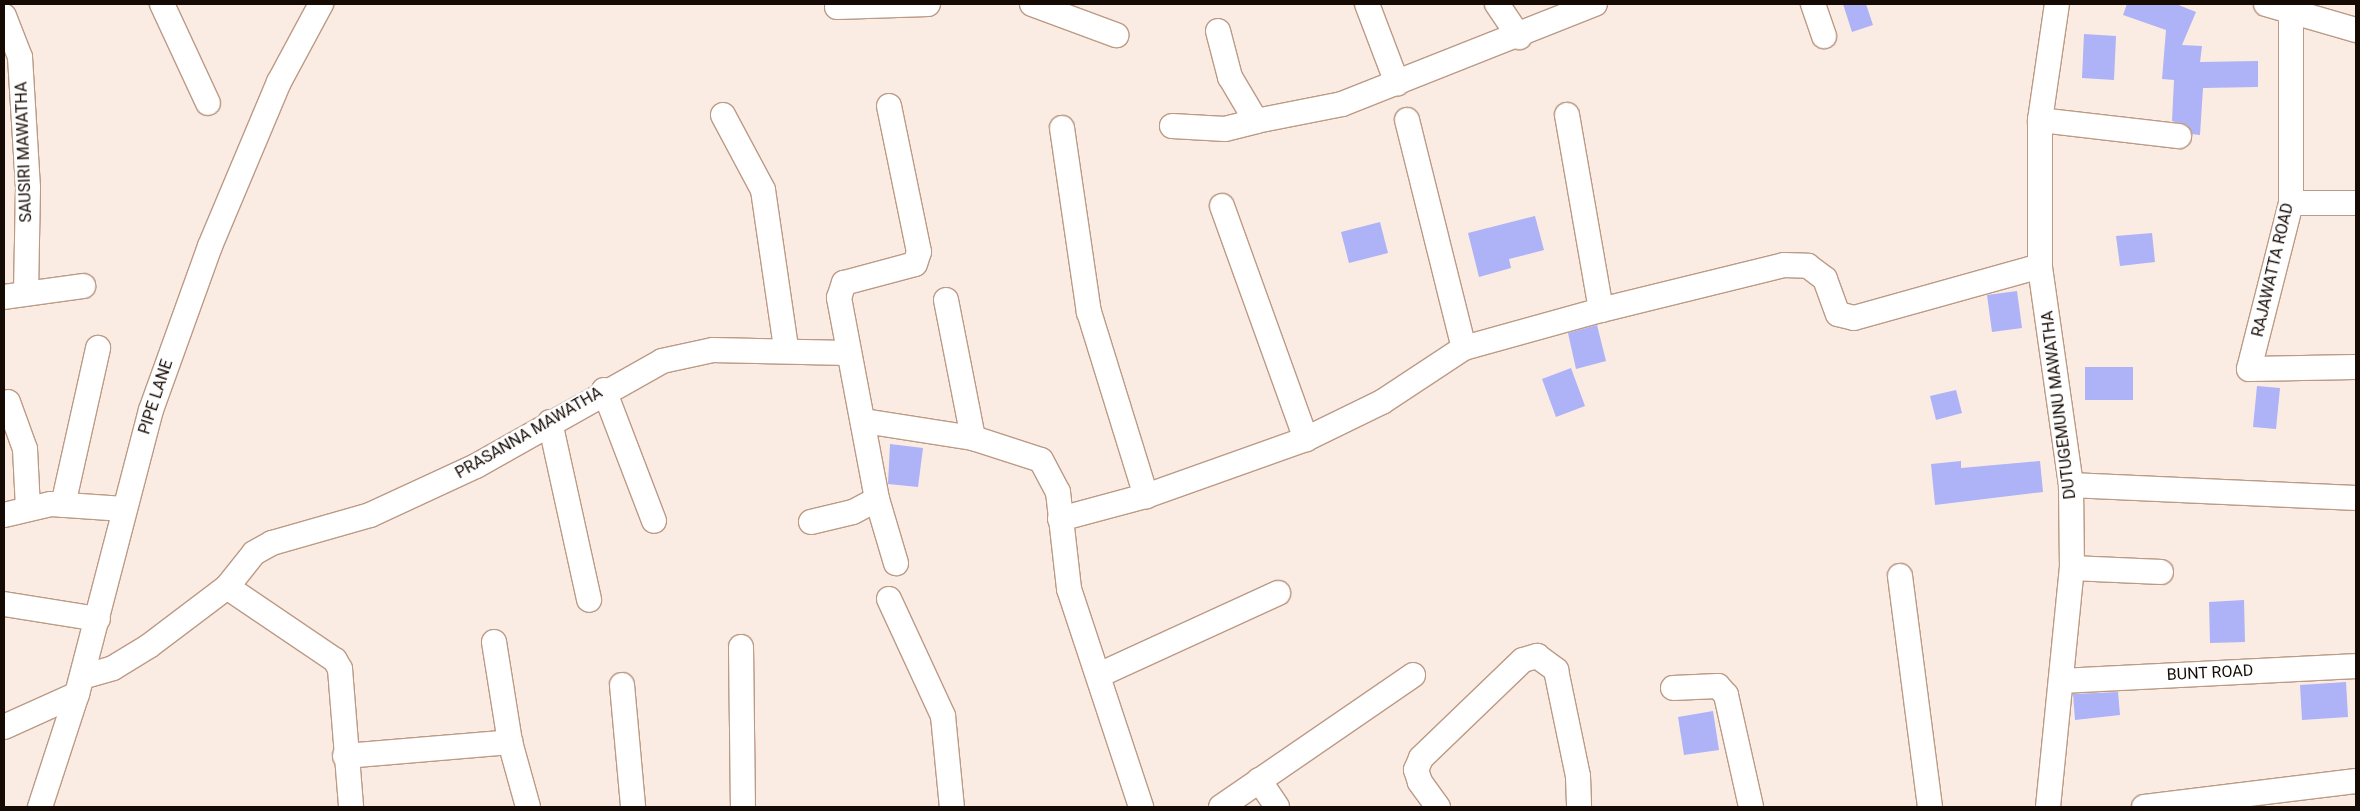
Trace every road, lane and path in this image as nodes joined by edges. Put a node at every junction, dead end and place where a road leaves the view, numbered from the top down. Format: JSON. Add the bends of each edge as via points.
{"nodes":[{"id":1,"x":162,"y":4,"type":"edge"},
{"id":2,"x":321,"y":4,"type":"edge"},
{"id":3,"x":928,"y":4,"type":"edge"},
{"id":4,"x":1032,"y":4,"type":"edge"},
{"id":5,"x":1367,"y":4,"type":"edge"},
{"id":6,"x":1497,"y":4,"type":"edge"},
{"id":7,"x":1595,"y":4,"type":"edge"},
{"id":8,"x":1813,"y":4,"type":"edge"},
{"id":9,"x":2057,"y":4,"type":"edge"},
{"id":10,"x":2266,"y":4,"type":"edge"},
{"id":11,"x":837,"y":7,"type":"dead end"},
{"id":12,"x":2290,"y":7,"type":"edge"},
{"id":13,"x":4,"y":16,"type":"edge"},
{"id":14,"x":2356,"y":30,"type":"edge"},
{"id":15,"x":1218,"y":31,"type":"dead end"},
{"id":16,"x":1116,"y":35,"type":"dead end"},
{"id":17,"x":1824,"y":36,"type":"dead end"},
{"id":18,"x":1519,"y":37,"type":"junction"},
{"id":19,"x":1397,"y":83,"type":"junction"},
{"id":20,"x":208,"y":103,"type":"dead end"},
{"id":21,"x":889,"y":106,"type":"dead end"},
{"id":22,"x":723,"y":115,"type":"dead end"},
{"id":23,"x":1567,"y":115,"type":"dead end"},
{"id":24,"x":1407,"y":120,"type":"dead end"},
{"id":25,"x":2040,"y":120,"type":"junction"},
{"id":26,"x":1256,"y":121,"type":"junction"},
{"id":27,"x":1172,"y":126,"type":"dead end"},
{"id":28,"x":1062,"y":128,"type":"dead end"},
{"id":29,"x":2179,"y":136,"type":"dead end"},
{"id":30,"x":2356,"y":202,"type":"edge"},
{"id":31,"x":2291,"y":203,"type":"junction"},
{"id":32,"x":1222,"y":206,"type":"dead end"},
{"id":33,"x":2040,"y":266,"type":"junction"},
{"id":34,"x":83,"y":286,"type":"dead end"},
{"id":35,"x":15,"y":294,"type":"edge"},
{"id":36,"x":946,"y":300,"type":"dead end"},
{"id":37,"x":1601,"y":310,"type":"junction"},
{"id":38,"x":98,"y":348,"type":"dead end"},
{"id":39,"x":786,"y":348,"type":"junction"},
{"id":40,"x":1464,"y":348,"type":"junction"},
{"id":41,"x":847,"y":353,"type":"junction"},
{"id":42,"x":2356,"y":367,"type":"edge"},
{"id":43,"x":604,"y":390,"type":"junction"},
{"id":44,"x":8,"y":402,"type":"dead end"},
{"id":45,"x":864,"y":421,"type":"junction"},
{"id":46,"x":550,"y":422,"type":"junction"},
{"id":47,"x":973,"y":438,"type":"junction"},
{"id":48,"x":1306,"y":439,"type":"junction"},
{"id":49,"x":2071,"y":485,"type":"junction"},
{"id":50,"x":1146,"y":496,"type":"junction"},
{"id":51,"x":2356,"y":498,"type":"edge"},
{"id":52,"x":878,"y":499,"type":"junction"},
{"id":53,"x":63,"y":505,"type":"junction"},
{"id":54,"x":28,"y":509,"type":"junction"},
{"id":55,"x":124,"y":509,"type":"junction"},
{"id":56,"x":4,"y":515,"type":"edge"},
{"id":57,"x":1060,"y":518,"type":"junction"},
{"id":58,"x":654,"y":521,"type":"dead end"},
{"id":59,"x":811,"y":522,"type":"dead end"},
{"id":60,"x":896,"y":563,"type":"dead end"},
{"id":61,"x":2072,"y":568,"type":"junction"},
{"id":62,"x":2160,"y":572,"type":"dead end"},
{"id":63,"x":1900,"y":576,"type":"dead end"},
{"id":64,"x":227,"y":587,"type":"junction"},
{"id":65,"x":1278,"y":593,"type":"dead end"},
{"id":66,"x":889,"y":599,"type":"dead end"},
{"id":67,"x":589,"y":600,"type":"dead end"},
{"id":68,"x":4,"y":604,"type":"edge"},
{"id":69,"x":98,"y":619,"type":"junction"},
{"id":70,"x":494,"y":642,"type":"dead end"},
{"id":71,"x":741,"y":647,"type":"dead end"},
{"id":72,"x":2356,"y":666,"type":"edge"},
{"id":73,"x":1413,"y":675,"type":"dead end"},
{"id":74,"x":1099,"y":676,"type":"junction"},
{"id":75,"x":2063,"y":681,"type":"junction"},
{"id":76,"x":622,"y":685,"type":"dead end"},
{"id":77,"x":80,"y":686,"type":"junction"},
{"id":78,"x":1673,"y":688,"type":"dead end"},
{"id":79,"x":4,"y":727,"type":"edge"},
{"id":80,"x":510,"y":742,"type":"junction"},
{"id":81,"x":345,"y":756,"type":"junction"},
{"id":82,"x":1259,"y":780,"type":"junction"},
{"id":83,"x":2356,"y":781,"type":"edge"},
{"id":84,"x":40,"y":807,"type":"edge"},
{"id":85,"x":351,"y":807,"type":"edge"},
{"id":86,"x":528,"y":807,"type":"edge"},
{"id":87,"x":632,"y":807,"type":"edge"},
{"id":88,"x":744,"y":807,"type":"edge"},
{"id":89,"x":952,"y":807,"type":"edge"},
{"id":90,"x":1141,"y":807,"type":"edge"},
{"id":91,"x":1221,"y":807,"type":"edge"},
{"id":92,"x":1277,"y":807,"type":"edge"},
{"id":93,"x":1438,"y":807,"type":"edge"},
{"id":94,"x":1579,"y":807,"type":"edge"},
{"id":95,"x":1751,"y":807,"type":"edge"},
{"id":96,"x":1930,"y":807,"type":"edge"},
{"id":97,"x":2048,"y":807,"type":"edge"},
{"id":98,"x":2144,"y":807,"type":"edge"}],
"edges":[{"from":1,"to":20,"type":"street"},
{"from":2,"to":55,"type":"street","name":"PIPE LANE","via":[[278,82],[210,246],[151,410]]},
{"from":3,"to":11,"type":"street"},
{"from":4,"to":16,"type":"street"},
{"from":5,"to":19,"type":"street"},
{"from":6,"to":18,"type":"street"},
{"from":7,"to":18,"type":"street"},
{"from":8,"to":17,"type":"street"},
{"from":9,"to":25,"type":"street","name":"DUTUGEMUNU MAWATHA"},
{"from":10,"to":12,"type":"street"},
{"from":12,"to":14,"type":"street"},
{"from":12,"to":31,"type":"street","name":"RAJAWATTA ROAD"},
{"from":13,"to":35,"type":"street","name":"SAUSIRI MAWATHA","via":[[20,57],[28,188]]},
{"from":15,"to":26,"type":"street","via":[[1230,77]]},
{"from":18,"to":19,"type":"street"},
{"from":19,"to":26,"type":"street","via":[[1342,104]]},
{"from":21,"to":41,"type":"street","via":[[920,252],[915,264],[844,283],[839,298]]},
{"from":22,"to":39,"type":"street","via":[[763,190]]},
{"from":23,"to":37,"type":"street"},
{"from":24,"to":40,"type":"street"},
{"from":25,"to":29,"type":"street"},
{"from":25,"to":33,"type":"street","name":"DUTUGEMUNU MAWATHA"},
{"from":26,"to":27,"type":"street","via":[[1225,129]]},
{"from":28,"to":50,"type":"street","via":[[1089,312]]},
{"from":30,"to":31,"type":"street"},
{"from":31,"to":42,"type":"street","name":"RAJAWATTA ROAD","via":[[2249,369]]},
{"from":32,"to":48,"type":"street"},
{"from":33,"to":37,"type":"street","via":[[1854,318],[1838,314],[1825,279],[1808,266],[1784,265]]},
{"from":33,"to":49,"type":"street","name":"DUTUGEMUNU MAWATHA"},
{"from":34,"to":35,"type":"street"},
{"from":36,"to":47,"type":"street"},
{"from":37,"to":40,"type":"street"},
{"from":38,"to":53,"type":"street"},
{"from":39,"to":41,"type":"street","name":"PRASANNA MAWATHA"},
{"from":39,"to":43,"type":"street","name":"PRASANNA MAWATHA","via":[[713,350],[662,361]]},
{"from":40,"to":48,"type":"street","via":[[1382,402]]},
{"from":41,"to":45,"type":"street"},
{"from":43,"to":46,"type":"street","name":"PRASANNA MAWATHA"},
{"from":43,"to":58,"type":"street"},
{"from":44,"to":54,"type":"street","via":[[25,449]]},
{"from":45,"to":47,"type":"street"},
{"from":45,"to":52,"type":"street"},
{"from":46,"to":64,"type":"street","name":"PRASANNA MAWATHA","via":[[476,466],[370,515],[272,543],[254,553]]},
{"from":46,"to":67,"type":"street"},
{"from":47,"to":57,"type":"street","via":[[1041,460],[1058,492]]},
{"from":48,"to":50,"type":"street"},
{"from":49,"to":51,"type":"street"},
{"from":49,"to":61,"type":"street","name":"DUTUGEMUNU MAWATHA"},
{"from":50,"to":57,"type":"street"},
{"from":52,"to":59,"type":"street","via":[[853,512]]},
{"from":52,"to":60,"type":"street"},
{"from":53,"to":54,"type":"street"},
{"from":53,"to":55,"type":"street"},
{"from":54,"to":56,"type":"street"},
{"from":55,"to":69,"type":"street","name":"PIPE LANE"},
{"from":57,"to":74,"type":"street","via":[[1069,589]]},
{"from":61,"to":62,"type":"street"},
{"from":61,"to":75,"type":"street","name":"DUTUGEMUNU MAWATHA"},
{"from":63,"to":96,"type":"street"},
{"from":64,"to":77,"type":"street","name":"PRASANNA MAWATHA","via":[[149,646]]},
{"from":64,"to":81,"type":"street","via":[[335,660],[340,669]]},
{"from":65,"to":74,"type":"street"},
{"from":66,"to":89,"type":"street","via":[[943,716]]},
{"from":68,"to":69,"type":"street"},
{"from":69,"to":77,"type":"street","name":"PIPE LANE"},
{"from":70,"to":80,"type":"street"},
{"from":71,"to":88,"type":"street"},
{"from":72,"to":75,"type":"street","name":"BUNT ROAD"},
{"from":73,"to":82,"type":"street"},
{"from":74,"to":90,"type":"street"},
{"from":75,"to":97,"type":"street","name":"DUTUGEMUNU MAWATHA","via":[[2053,736]]},
{"from":76,"to":87,"type":"street"},
{"from":77,"to":79,"type":"street","name":"PRASANNA MAWATHA"},
{"from":77,"to":84,"type":"street","name":"PIPE LANE"},
{"from":78,"to":95,"type":"street","via":[[1718,686],[1726,695]]},
{"from":80,"to":81,"type":"street"},
{"from":80,"to":86,"type":"street"},
{"from":81,"to":85,"type":"street"},
{"from":82,"to":91,"type":"street"},
{"from":82,"to":92,"type":"street"},
{"from":83,"to":98,"type":"street"},
{"from":93,"to":94,"type":"street","via":[[1420,782],[1416,770],[1420,758],[1523,660],[1537,656],[1556,670],[1578,776]]}]}
